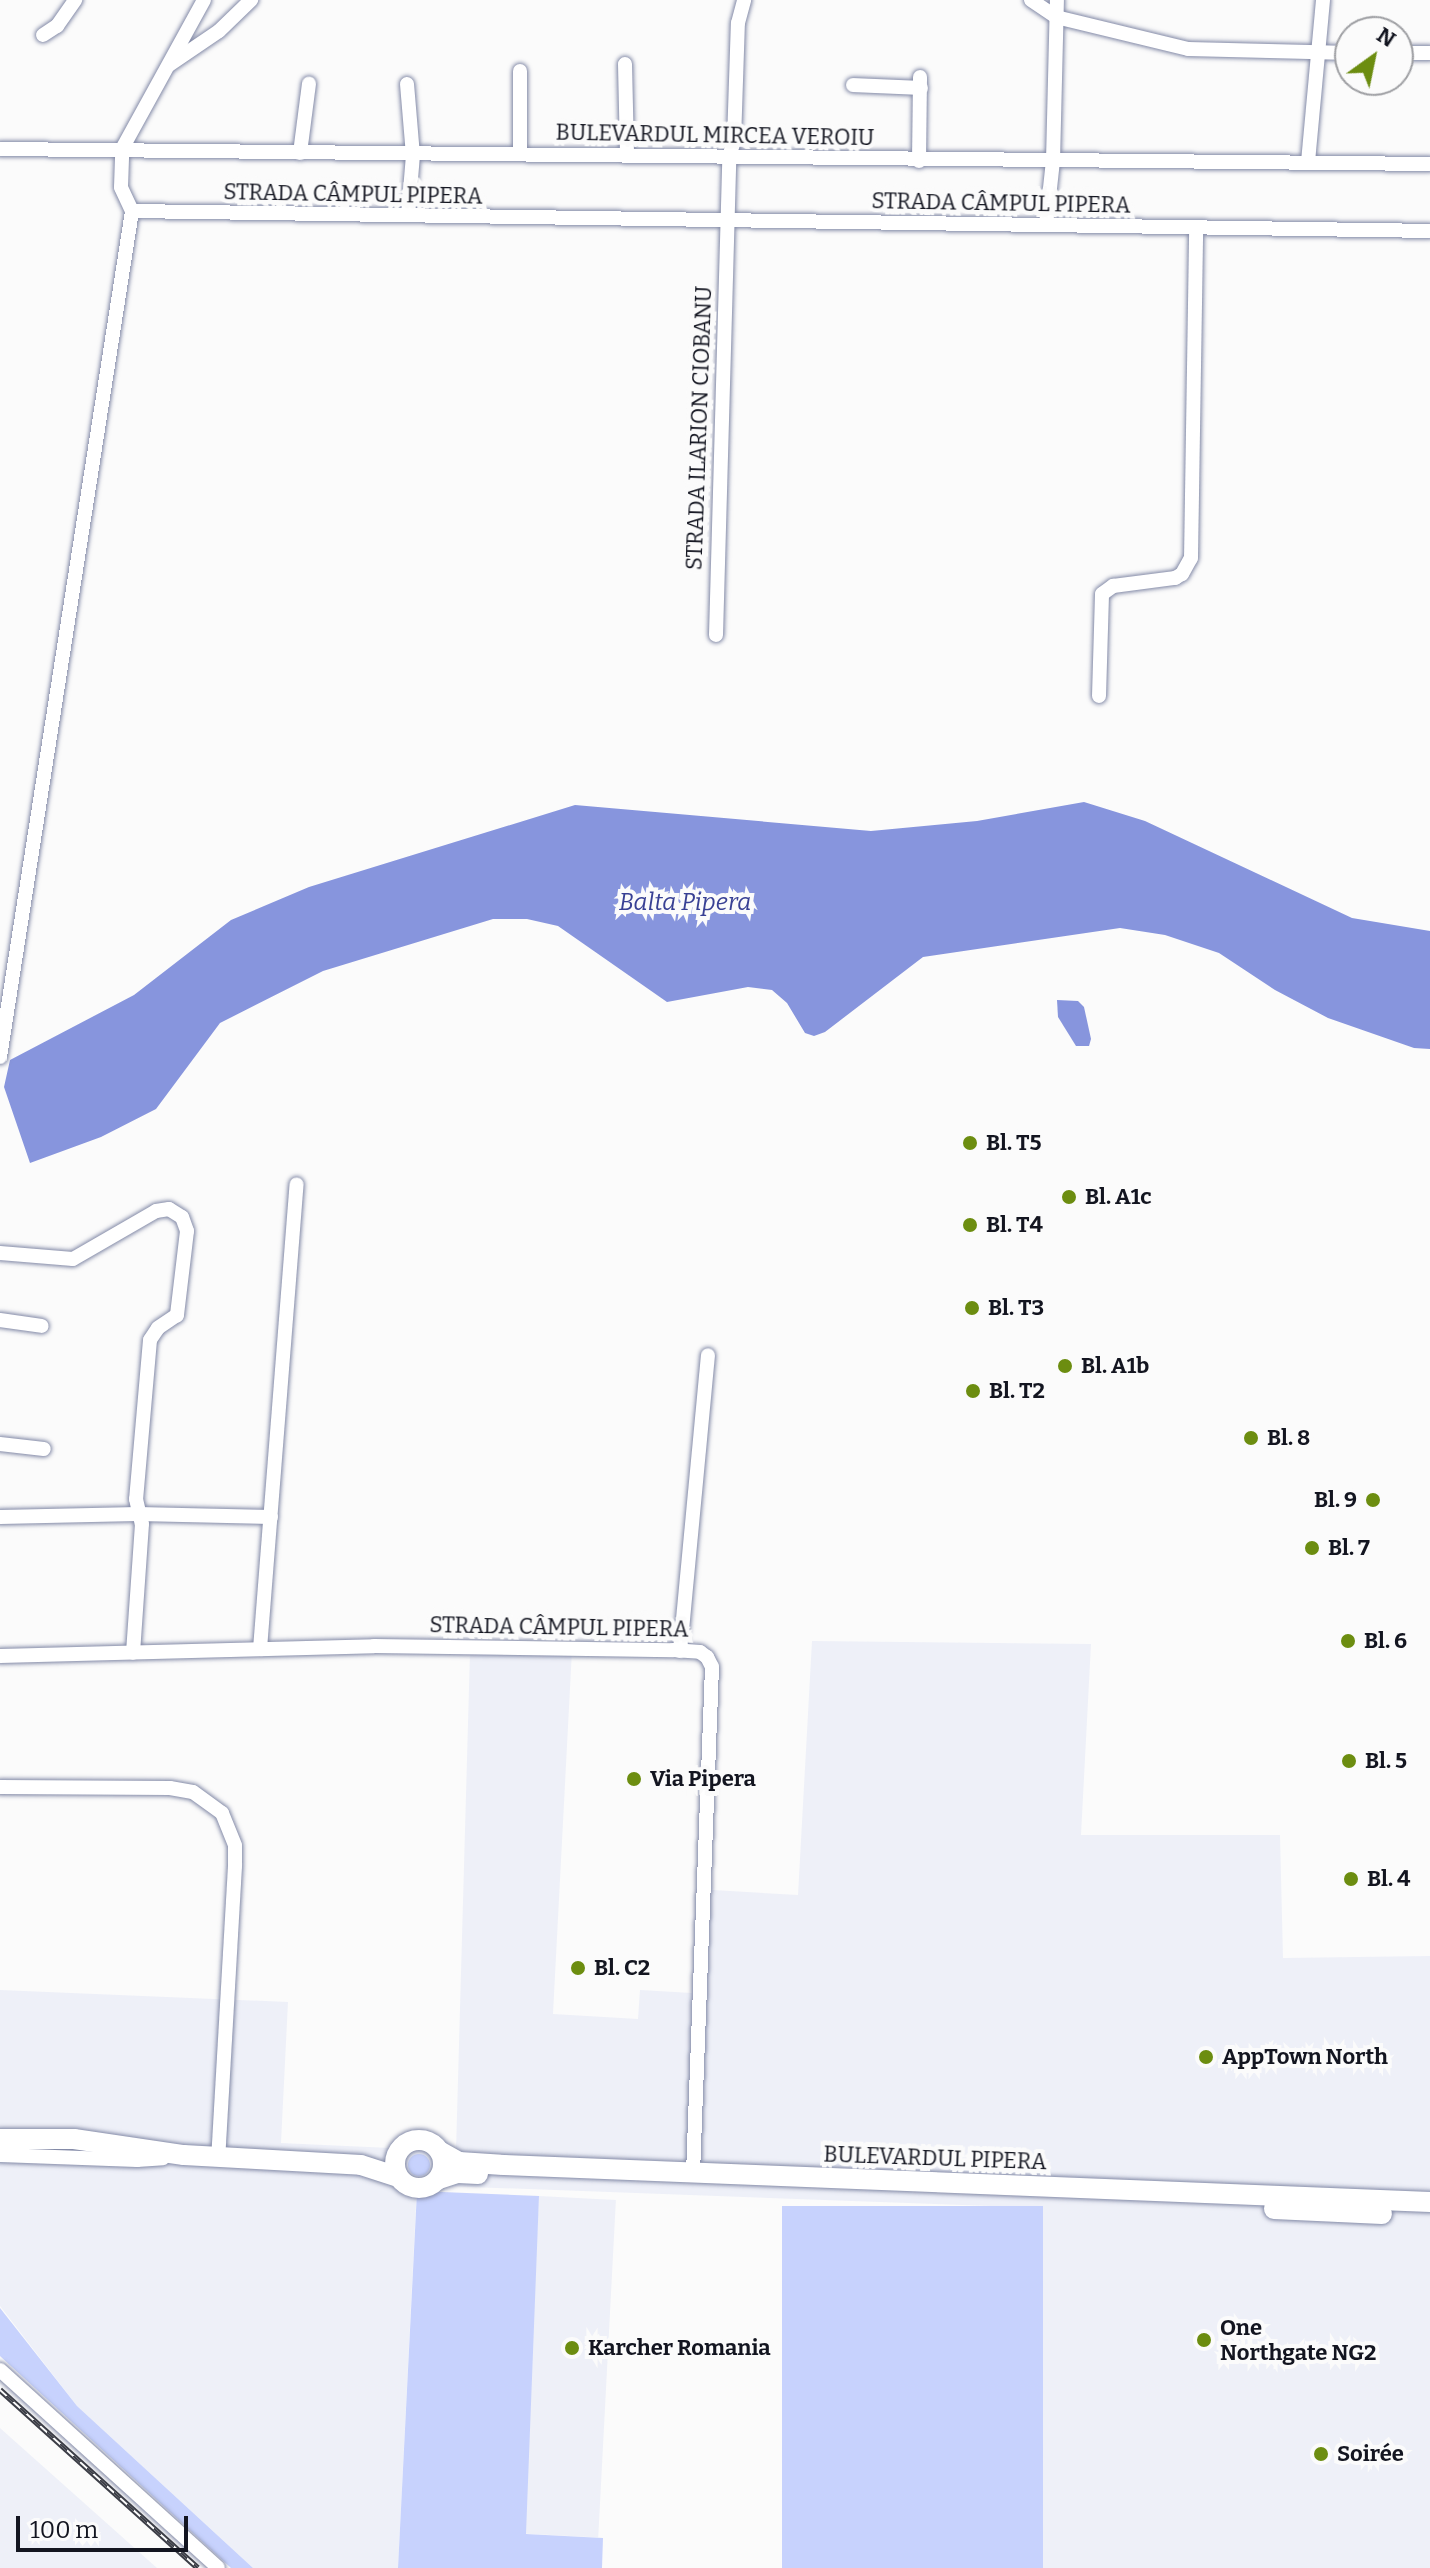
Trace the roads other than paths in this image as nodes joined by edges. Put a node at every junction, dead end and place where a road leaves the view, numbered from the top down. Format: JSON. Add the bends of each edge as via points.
{"nodes":[{"id":1,"x":75,"y":0,"type":"edge"},
{"id":2,"x":204,"y":0,"type":"edge"},
{"id":3,"x":251,"y":0,"type":"edge"},
{"id":4,"x":744,"y":0,"type":"edge"},
{"id":5,"x":1031,"y":0,"type":"edge"},
{"id":6,"x":1057,"y":0,"type":"edge"},
{"id":7,"x":1323,"y":0,"type":"edge"},
{"id":8,"x":1056,"y":17,"type":"junction"},
{"id":9,"x":43,"y":35,"type":"dead end"},
{"id":10,"x":1316,"y":53,"type":"junction"},
{"id":11,"x":1334,"y":53,"type":"edge"},
{"id":12,"x":625,"y":64,"type":"dead end"},
{"id":13,"x":165,"y":68,"type":"junction"},
{"id":14,"x":520,"y":71,"type":"dead end"},
{"id":15,"x":309,"y":84,"type":"dead end"},
{"id":16,"x":407,"y":84,"type":"dead end"},
{"id":17,"x":853,"y":85,"type":"dead end"},
{"id":18,"x":0,"y":149,"type":"edge"},
{"id":19,"x":122,"y":149,"type":"junction"},
{"id":20,"x":300,"y":153,"type":"junction"},
{"id":21,"x":520,"y":154,"type":"junction"},
{"id":22,"x":627,"y":154,"type":"junction"},
{"id":23,"x":413,"y":155,"type":"junction"},
{"id":24,"x":729,"y":157,"type":"junction"},
{"id":25,"x":919,"y":161,"type":"junction"},
{"id":26,"x":1053,"y":161,"type":"junction"},
{"id":27,"x":1308,"y":162,"type":"junction"},
{"id":28,"x":1430,"y":164,"type":"edge"},
{"id":29,"x":132,"y":211,"type":"junction"},
{"id":30,"x":408,"y":215,"type":"junction"},
{"id":31,"x":729,"y":222,"type":"junction"},
{"id":32,"x":1046,"y":225,"type":"junction"},
{"id":33,"x":1196,"y":227,"type":"junction"},
{"id":34,"x":1430,"y":231,"type":"edge"},
{"id":35,"x":716,"y":635,"type":"dead end"},
{"id":36,"x":1099,"y":696,"type":"dead end"},
{"id":37,"x":0,"y":1057,"type":"edge"},
{"id":38,"x":297,"y":1184,"type":"dead end"},
{"id":39,"x":0,"y":1253,"type":"edge"},
{"id":40,"x":0,"y":1320,"type":"edge"},
{"id":41,"x":42,"y":1326,"type":"dead end"},
{"id":42,"x":708,"y":1355,"type":"dead end"},
{"id":43,"x":0,"y":1444,"type":"edge"},
{"id":44,"x":44,"y":1449,"type":"dead end"},
{"id":45,"x":138,"y":1514,"type":"junction"},
{"id":46,"x":0,"y":1517,"type":"edge"},
{"id":47,"x":271,"y":1517,"type":"junction"},
{"id":48,"x":260,"y":1649,"type":"junction"},
{"id":49,"x":680,"y":1651,"type":"junction"},
{"id":50,"x":133,"y":1653,"type":"junction"},
{"id":51,"x":0,"y":1656,"type":"edge"},
{"id":52,"x":0,"y":1787,"type":"edge"},
{"id":53,"x":0,"y":2139,"type":"edge"},
{"id":54,"x":441,"y":2152,"type":"junction"},
{"id":55,"x":0,"y":2155,"type":"edge"},
{"id":56,"x":184,"y":2155,"type":"junction"},
{"id":57,"x":218,"y":2158,"type":"junction"},
{"id":58,"x":397,"y":2166,"type":"junction"},
{"id":59,"x":693,"y":2172,"type":"junction"},
{"id":60,"x":439,"y":2179,"type":"junction"},
{"id":61,"x":1430,"y":2202,"type":"edge"},
{"id":62,"x":1430,"y":2215,"type":"edge"},
{"id":63,"x":0,"y":2370,"type":"edge"},
{"id":64,"x":218,"y":2568,"type":"edge"}],
"edges":[{"from":1,"to":9,"type":"street","via":[[57,26]]},
{"from":2,"to":13,"type":"street"},
{"from":3,"to":13,"type":"street","via":[[219,31]]},
{"from":4,"to":24,"type":"street","name":"STRADA ILARION CIOBANU"},
{"from":5,"to":8,"type":"street"},
{"from":6,"to":8,"type":"street"},
{"from":7,"to":10,"type":"street"},
{"from":8,"to":10,"type":"street","via":[[1188,49]]},
{"from":8,"to":26,"type":"street"},
{"from":10,"to":11,"type":"street"},
{"from":10,"to":27,"type":"street"},
{"from":12,"to":22,"type":"street"},
{"from":13,"to":19,"type":"street"},
{"from":14,"to":21,"type":"street"},
{"from":15,"to":20,"type":"street"},
{"from":16,"to":23,"type":"street"},
{"from":17,"to":25,"type":"street","via":[[920,82]]},
{"from":18,"to":19,"type":"street","name":"BULEVARDUL MIRCEA VEROIU"},
{"from":19,"to":20,"type":"street","name":"BULEVARDUL MIRCEA VEROIU"},
{"from":19,"to":29,"type":"street","via":[[121,187]]},
{"from":20,"to":23,"type":"street","name":"BULEVARDUL MIRCEA VEROIU"},
{"from":21,"to":22,"type":"street","name":"BULEVARDUL MIRCEA VEROIU"},
{"from":21,"to":23,"type":"street","name":"BULEVARDUL MIRCEA VEROIU"},
{"from":22,"to":24,"type":"street","name":"BULEVARDUL MIRCEA VEROIU"},
{"from":23,"to":30,"type":"street"},
{"from":24,"to":25,"type":"street","name":"BULEVARDUL MIRCEA VEROIU"},
{"from":24,"to":31,"type":"street","name":"STRADA ILARION CIOBANU"},
{"from":25,"to":26,"type":"street","name":"BULEVARDUL MIRCEA VEROIU"},
{"from":26,"to":27,"type":"street","name":"BULEVARDUL MIRCEA VEROIU"},
{"from":26,"to":32,"type":"street"},
{"from":27,"to":28,"type":"street","name":"BULEVARDUL MIRCEA VEROIU"},
{"from":29,"to":30,"type":"street","name":"STRADA CÂMPUL PIPERA"},
{"from":29,"to":37,"type":"street"},
{"from":30,"to":31,"type":"street","name":"STRADA CÂMPUL PIPERA"},
{"from":31,"to":32,"type":"street","name":"STRADA CÂMPUL PIPERA"},
{"from":31,"to":35,"type":"street","name":"STRADA ILARION CIOBANU"},
{"from":32,"to":33,"type":"street","name":"STRADA CÂMPUL PIPERA"},
{"from":33,"to":34,"type":"street","name":"STRADA CÂMPUL PIPERA"},
{"from":33,"to":36,"type":"street","via":[[1191,558],[1175,578],[1113,586],[1102,594]]},
{"from":38,"to":47,"type":"street"},
{"from":39,"to":45,"type":"street","via":[[73,1259],[156,1211],[169,1209],[182,1217],[187,1231],[177,1315],[150,1340]]},
{"from":40,"to":41,"type":"street"},
{"from":42,"to":49,"type":"street"},
{"from":43,"to":44,"type":"street"},
{"from":45,"to":46,"type":"street"},
{"from":45,"to":47,"type":"street"},
{"from":45,"to":50,"type":"street","via":[[142,1524]]},
{"from":47,"to":48,"type":"street"},
{"from":48,"to":49,"type":"street","name":"STRADA CÂMPUL PIPERA"},
{"from":48,"to":50,"type":"street","name":"STRADA CÂMPUL PIPERA"},
{"from":49,"to":59,"type":"street","name":"STRADA CÂMPUL PIPERA","via":[[700,1652],[712,1667]]},
{"from":50,"to":51,"type":"street","name":"STRADA CÂMPUL PIPERA"},
{"from":52,"to":57,"type":"street","via":[[170,1788],[193,1792],[222,1813],[235,1846],[235,1866]]},
{"from":53,"to":56,"type":"main road","via":[[106,2142]]},
{"from":54,"to":58,"type":"main road","via":[[417,2140],[404,2145]]},
{"from":54,"to":59,"type":"main road","name":"BULEVARDUL PIPERA","via":[[459,2162]]},
{"from":54,"to":60,"type":"main road","via":[[444,2166]]},
{"from":55,"to":56,"type":"street","via":[[137,2160]]},
{"from":56,"to":57,"type":"main road"},
{"from":57,"to":58,"type":"main road"},
{"from":58,"to":60,"type":"main road","via":[[408,2186],[422,2189]]},
{"from":59,"to":61,"type":"main road","name":"BULEVARDUL PIPERA"},
{"from":60,"to":62,"type":"main road","name":"BULEVARDUL PIPERA","via":[[458,2173]]},
{"from":63,"to":64,"type":"street"}]}
